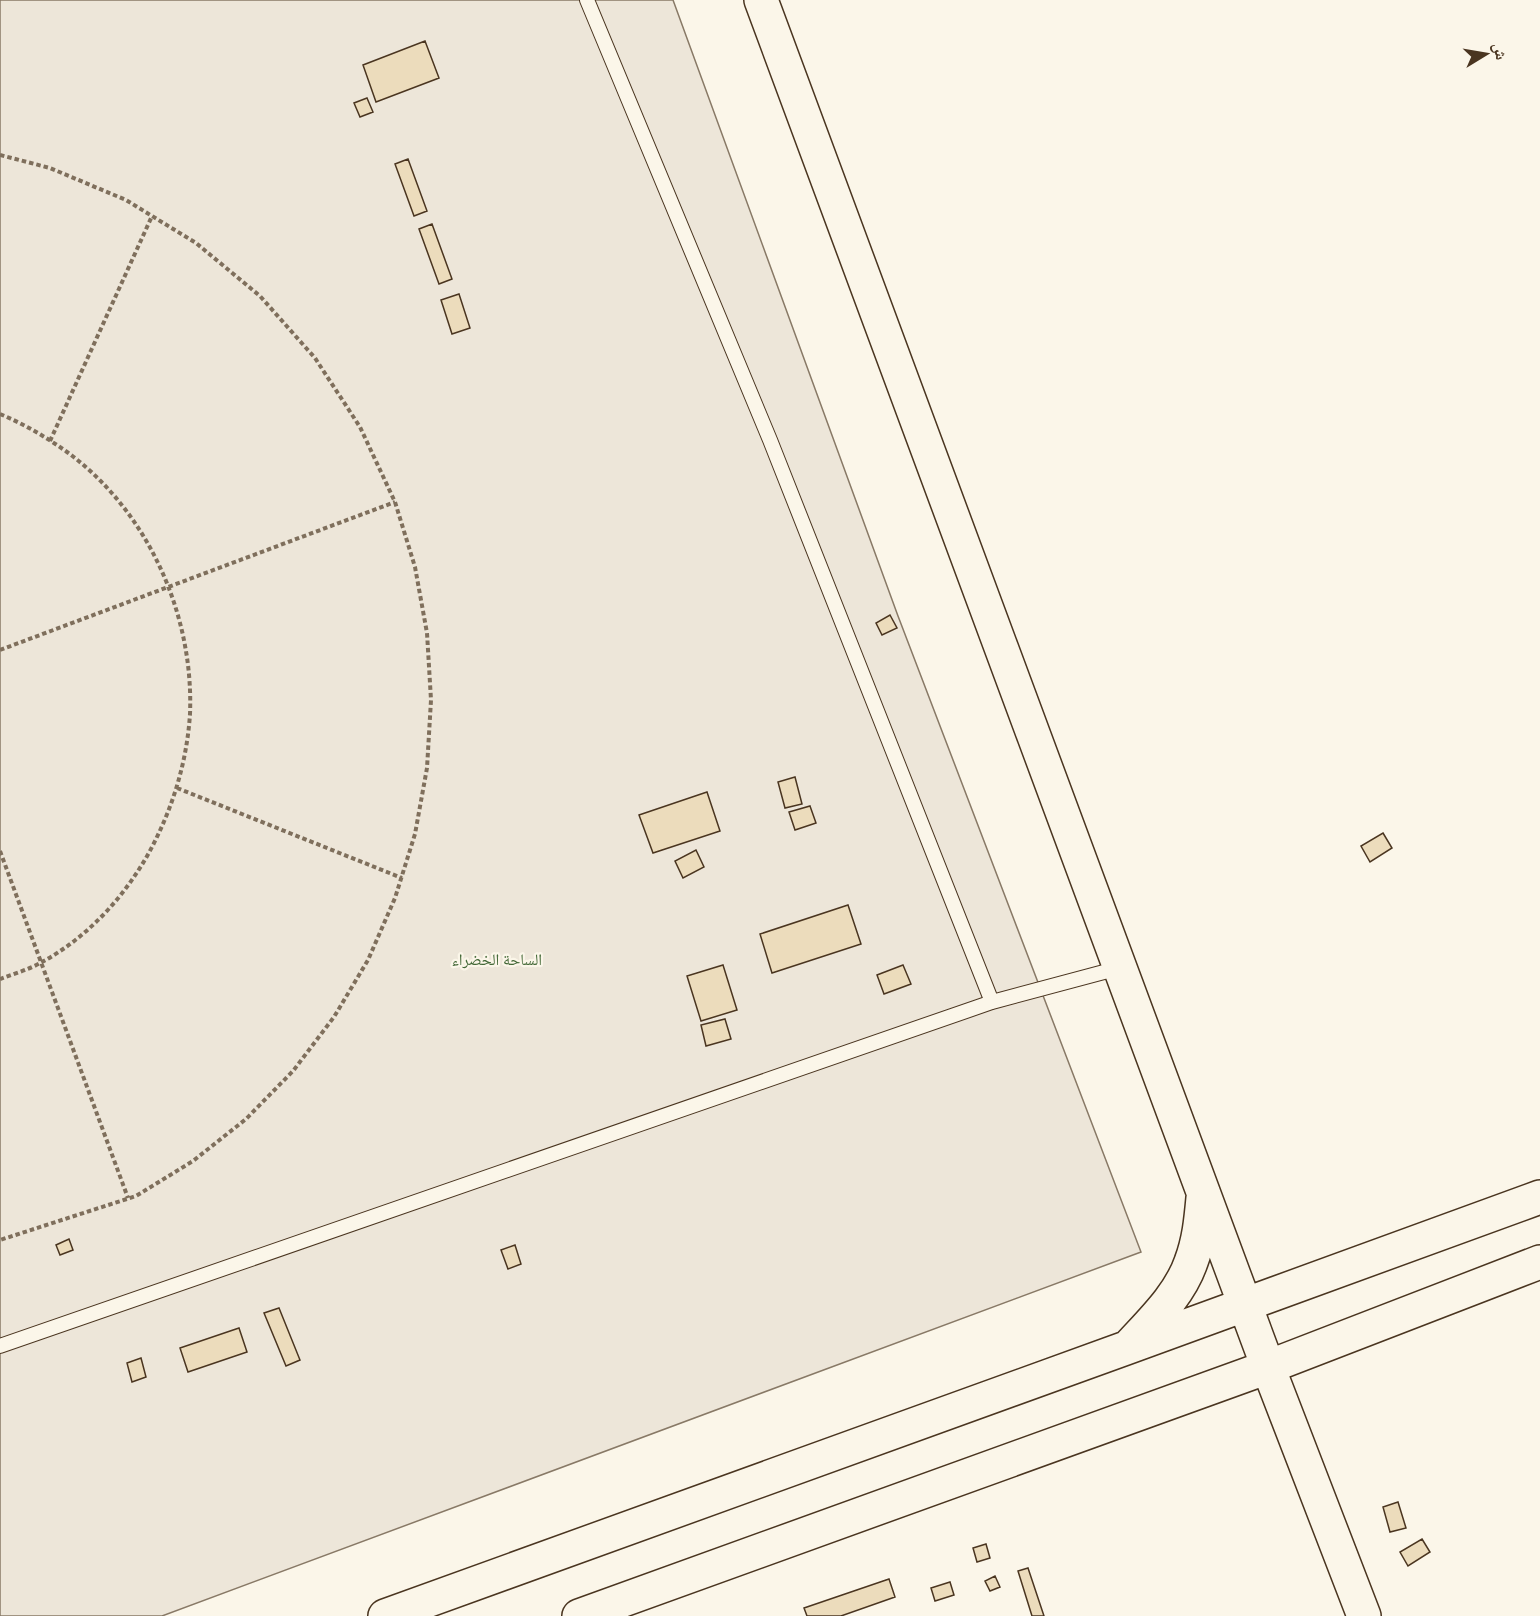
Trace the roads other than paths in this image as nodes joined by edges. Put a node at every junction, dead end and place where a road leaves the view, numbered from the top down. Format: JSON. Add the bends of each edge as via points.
{"nodes":[{"id":1,"x":587,"y":0,"type":"edge"},
{"id":2,"x":761,"y":0,"type":"edge"},
{"id":3,"x":1119,"y":968,"type":"junction"},
{"id":4,"x":992,"y":1002,"type":"junction"},
{"id":5,"x":1203,"y":1193,"type":"junction"},
{"id":6,"x":1540,"y":1197,"type":"edge"},
{"id":7,"x":1540,"y":1262,"type":"edge"},
{"id":8,"x":1245,"y":1305,"type":"junction"},
{"id":9,"x":0,"y":1346,"type":"edge"},
{"id":10,"x":1126,"y":1348,"type":"junction"},
{"id":11,"x":1268,"y":1367,"type":"junction"},
{"id":12,"x":385,"y":1616,"type":"edge"},
{"id":13,"x":579,"y":1616,"type":"edge"},
{"id":14,"x":1364,"y":1616,"type":"edge"}],
"edges":[{"from":1,"to":4,"type":"lane","via":[[770,440]]},
{"from":2,"to":3,"type":"street"},
{"from":3,"to":4,"type":"lane"},
{"from":3,"to":5,"type":"street"},
{"from":4,"to":9,"type":"lane"},
{"from":5,"to":8,"type":"street"},
{"from":5,"to":10,"type":"street","via":[[1200,1229],[1191,1263],[1175,1294]]},
{"from":6,"to":8,"type":"street"},
{"from":7,"to":11,"type":"street"},
{"from":8,"to":10,"type":"street"},
{"from":8,"to":11,"type":"street"},
{"from":10,"to":12,"type":"street"},
{"from":11,"to":13,"type":"street"},
{"from":11,"to":14,"type":"street"}]}
